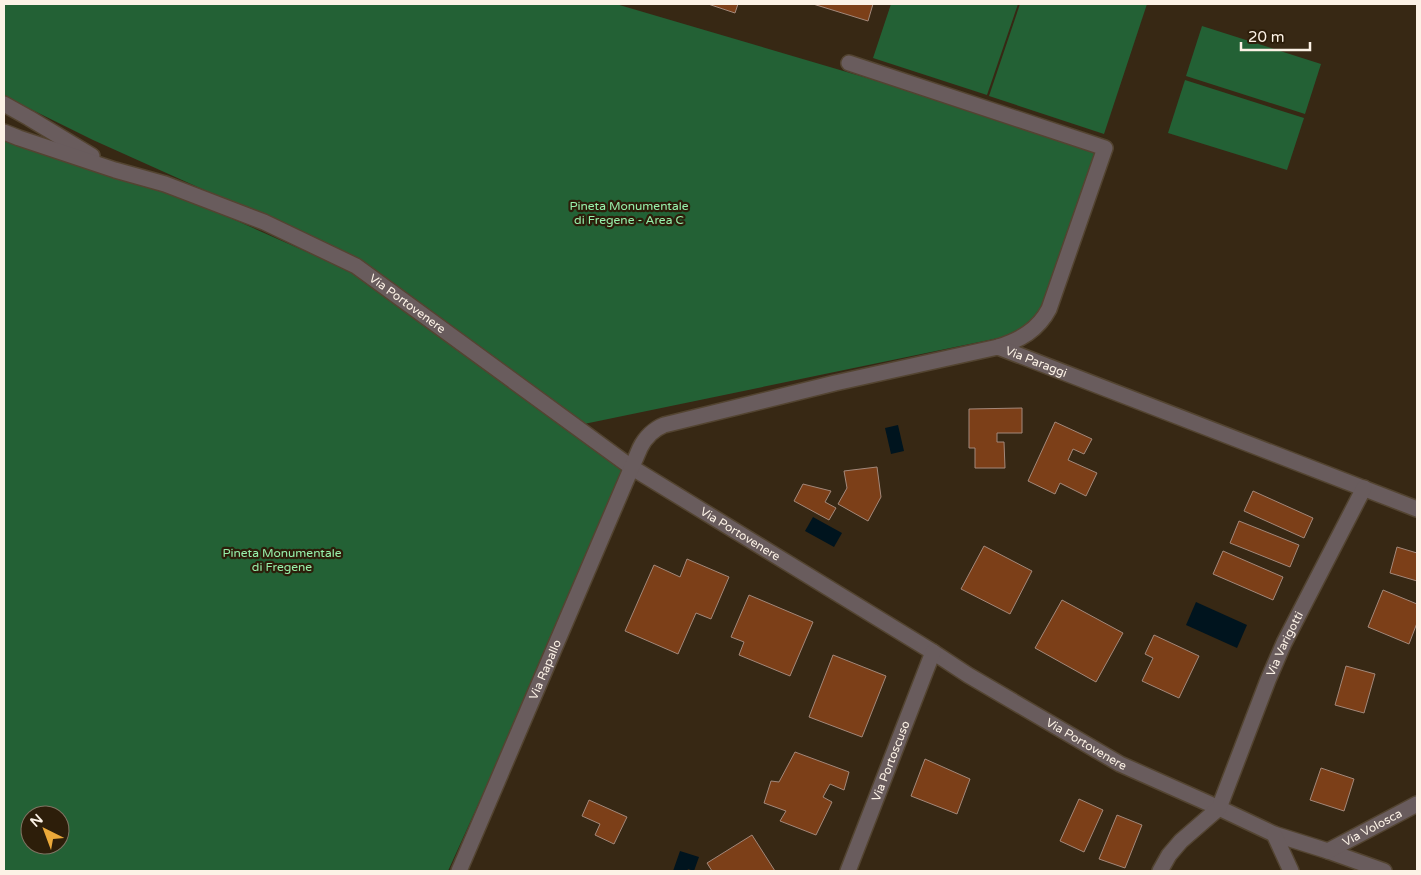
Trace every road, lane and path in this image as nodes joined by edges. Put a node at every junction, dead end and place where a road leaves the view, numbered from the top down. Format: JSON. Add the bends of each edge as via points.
{"nodes":[{"id":1,"x":849,"y":63,"type":"dead end"},
{"id":2,"x":4,"y":104,"type":"edge"},
{"id":3,"x":4,"y":132,"type":"edge"},
{"id":4,"x":115,"y":170,"type":"junction"},
{"id":5,"x":998,"y":347,"type":"junction"},
{"id":6,"x":631,"y":467,"type":"junction"},
{"id":7,"x":1364,"y":488,"type":"junction"},
{"id":8,"x":1417,"y":509,"type":"edge"},
{"id":9,"x":933,"y":652,"type":"junction"},
{"id":10,"x":1417,"y":804,"type":"edge"},
{"id":11,"x":1219,"y":808,"type":"junction"},
{"id":12,"x":1274,"y":834,"type":"junction"},
{"id":13,"x":1328,"y":851,"type":"junction"},
{"id":14,"x":458,"y":871,"type":"edge"},
{"id":15,"x":848,"y":871,"type":"edge"},
{"id":16,"x":1160,"y":871,"type":"edge"},
{"id":17,"x":1291,"y":871,"type":"edge"},
{"id":18,"x":1384,"y":871,"type":"edge"}],
"edges":[{"from":1,"to":5,"type":"street","via":[[1105,148],[1049,310],[1032,331]]},
{"from":2,"to":4,"type":"street","name":"Via Portovenere"},
{"from":3,"to":4,"type":"street","name":"Via Portovenere"},
{"from":4,"to":6,"type":"street","name":"Via Portovenere","via":[[165,184],[264,222],[356,266]]},
{"from":5,"to":6,"type":"street","name":"Via Paraggi","via":[[664,425],[643,442]]},
{"from":5,"to":7,"type":"street","name":"Via Paraggi"},
{"from":6,"to":9,"type":"street","name":"Via Portovenere"},
{"from":6,"to":14,"type":"street","name":"Via Rapallo"},
{"from":7,"to":8,"type":"street","name":"Via Paraggi"},
{"from":7,"to":11,"type":"street","name":"Via Varigotti","via":[[1284,643]]},
{"from":9,"to":11,"type":"street","name":"Via Portovenere","via":[[1120,764]]},
{"from":9,"to":15,"type":"street","name":"Via Portoscuso"},
{"from":10,"to":13,"type":"street","name":"Via Volosca"},
{"from":11,"to":12,"type":"street","name":"Via Portovenere"},
{"from":11,"to":16,"type":"street","via":[[1181,841]]},
{"from":12,"to":13,"type":"street","name":"Via Portovenere"},
{"from":12,"to":17,"type":"street"},
{"from":13,"to":18,"type":"street","name":"Via Portovenere"}]}
